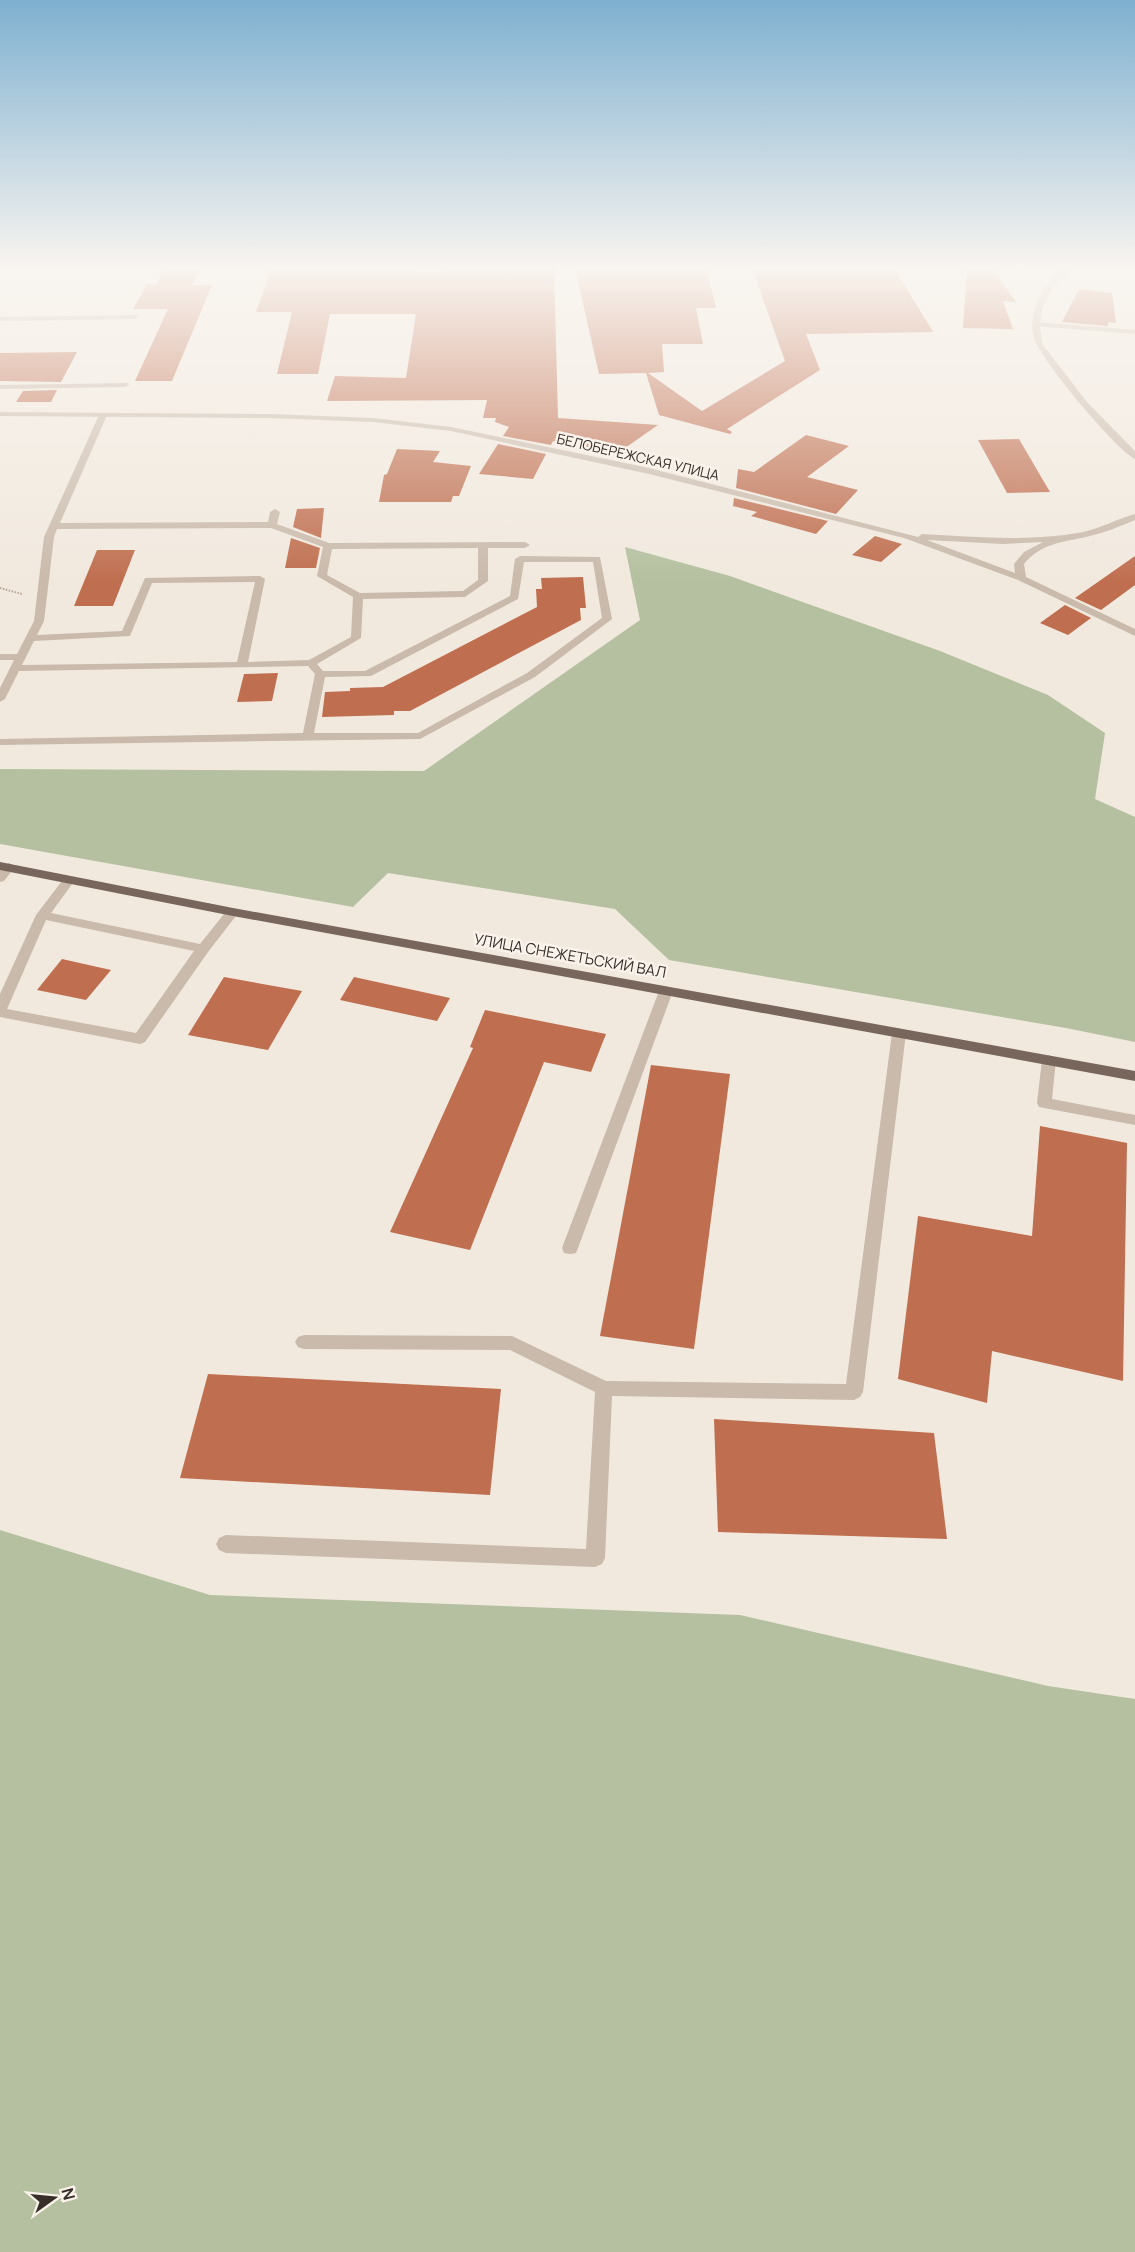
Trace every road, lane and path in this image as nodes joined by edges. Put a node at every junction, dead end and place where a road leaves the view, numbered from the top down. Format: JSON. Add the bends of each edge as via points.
{"nodes":[{"id":1,"x":1060,"y":373,"type":"edge"},
{"id":2,"x":125,"y":385,"type":"dead end"},
{"id":3,"x":0,"y":387,"type":"edge"},
{"id":4,"x":0,"y":414,"type":"edge"},
{"id":5,"x":103,"y":415,"type":"junction"},
{"id":6,"x":1135,"y":456,"type":"edge"},
{"id":7,"x":275,"y":512,"type":"dead end"},
{"id":8,"x":1135,"y":518,"type":"edge"},
{"id":9,"x":272,"y":525,"type":"junction"},
{"id":10,"x":54,"y":526,"type":"junction"},
{"id":11,"x":908,"y":536,"type":"junction"},
{"id":12,"x":1056,"y":539,"type":"junction"},
{"id":13,"x":483,"y":545,"type":"junction"},
{"id":14,"x":525,"y":545,"type":"dead end"},
{"id":15,"x":328,"y":546,"type":"junction"},
{"id":16,"x":1022,"y":578,"type":"junction"},
{"id":17,"x":358,"y":596,"type":"junction"},
{"id":18,"x":1135,"y":633,"type":"edge"},
{"id":19,"x":31,"y":638,"type":"junction"},
{"id":20,"x":0,"y":657,"type":"edge"},
{"id":21,"x":22,"y":657,"type":"junction"},
{"id":22,"x":311,"y":663,"type":"junction"},
{"id":23,"x":242,"y":665,"type":"junction"},
{"id":24,"x":17,"y":668,"type":"junction"},
{"id":25,"x":320,"y":674,"type":"junction"},
{"id":26,"x":0,"y":699,"type":"edge"},
{"id":27,"x":308,"y":736,"type":"junction"},
{"id":28,"x":0,"y":742,"type":"edge"},
{"id":29,"x":3,"y":870,"type":"edge"},
{"id":30,"x":69,"y":880,"type":"junction"},
{"id":31,"x":233,"y":912,"type":"junction"},
{"id":32,"x":42,"y":915,"type":"junction"},
{"id":33,"x":203,"y":949,"type":"junction"},
{"id":34,"x":666,"y":991,"type":"junction"},
{"id":35,"x":0,"y":1011,"type":"edge"},
{"id":36,"x":899,"y":1033,"type":"junction"},
{"id":37,"x":1049,"y":1060,"type":"junction"},
{"id":38,"x":1135,"y":1076,"type":"edge"},
{"id":39,"x":1135,"y":1120,"type":"edge"},
{"id":40,"x":570,"y":1248,"type":"dead end"},
{"id":41,"x":304,"y":1342,"type":"dead end"},
{"id":42,"x":604,"y":1388,"type":"junction"},
{"id":43,"x":226,"y":1544,"type":"dead end"}],
"edges":[{"from":1,"to":6,"type":"street","via":[[1084,404]]},
{"from":2,"to":3,"type":"street"},
{"from":4,"to":5,"type":"street","name":"БЕЛОБЕРЕЖСКАЯ УЛИЦА"},
{"from":5,"to":10,"type":"street"},
{"from":5,"to":11,"type":"street","name":"БЕЛОБЕРЕЖСКАЯ УЛИЦА","via":[[373,420],[451,429],[649,471]]},
{"from":7,"to":9,"type":"street"},
{"from":8,"to":12,"type":"street","name":"БЕЛОБЕРЕЖСКАЯ УЛИЦА"},
{"from":9,"to":10,"type":"street"},
{"from":9,"to":15,"type":"street"},
{"from":10,"to":19,"type":"street","via":[[49,537],[39,621]]},
{"from":11,"to":12,"type":"street","name":"БЕЛОБЕРЕЖСКАЯ УЛИЦА"},
{"from":11,"to":16,"type":"street","name":"БЕЛОБЕРЕЖСКАЯ УЛИЦА"},
{"from":12,"to":16,"type":"street","via":[[1027,554],[1019,564]]},
{"from":13,"to":14,"type":"street"},
{"from":13,"to":15,"type":"street"},
{"from":13,"to":17,"type":"street","via":[[483,581],[465,594]]},
{"from":15,"to":17,"type":"street","via":[[322,576]]},
{"from":16,"to":18,"type":"street","name":"БЕЛОБЕРЕЖСКАЯ УЛИЦА"},
{"from":17,"to":22,"type":"street","via":[[356,638]]},
{"from":19,"to":21,"type":"street"},
{"from":19,"to":23,"type":"street","via":[[126,634],[148,580],[260,579]]},
{"from":20,"to":21,"type":"street"},
{"from":21,"to":24,"type":"street"},
{"from":22,"to":23,"type":"street"},
{"from":22,"to":25,"type":"street"},
{"from":23,"to":24,"type":"street"},
{"from":24,"to":26,"type":"street"},
{"from":25,"to":27,"type":"street"},
{"from":25,"to":27,"type":"street","via":[[366,674],[515,597],[520,559],[597,559],[607,619],[531,675],[420,736]]},
{"from":27,"to":28,"type":"street"},
{"from":29,"to":30,"type":"main road","name":"УЛИЦА СНЕЖЕТЬСКИЙ ВАЛ"},
{"from":30,"to":31,"type":"main road","name":"УЛИЦА СНЕЖЕТЬСКИЙ ВАЛ"},
{"from":30,"to":32,"type":"street"},
{"from":31,"to":33,"type":"street"},
{"from":31,"to":34,"type":"main road","name":"УЛИЦА СНЕЖЕТЬСКИЙ ВАЛ"},
{"from":32,"to":33,"type":"street"},
{"from":32,"to":35,"type":"street"},
{"from":33,"to":35,"type":"street","via":[[141,1039]]},
{"from":34,"to":36,"type":"main road","name":"УЛИЦА СНЕЖЕТЬСКИЙ ВАЛ"},
{"from":34,"to":40,"type":"street"},
{"from":36,"to":37,"type":"main road","name":"УЛИЦА СНЕЖЕТЬСКИЙ ВАЛ"},
{"from":36,"to":42,"type":"street","via":[[854,1392]]},
{"from":37,"to":38,"type":"main road","name":"УЛИЦА СНЕЖЕТЬСКИЙ ВАЛ"},
{"from":37,"to":39,"type":"street","via":[[1044,1103]]},
{"from":41,"to":42,"type":"street","via":[[512,1344]]},
{"from":42,"to":43,"type":"street","via":[[596,1558]]}]}
